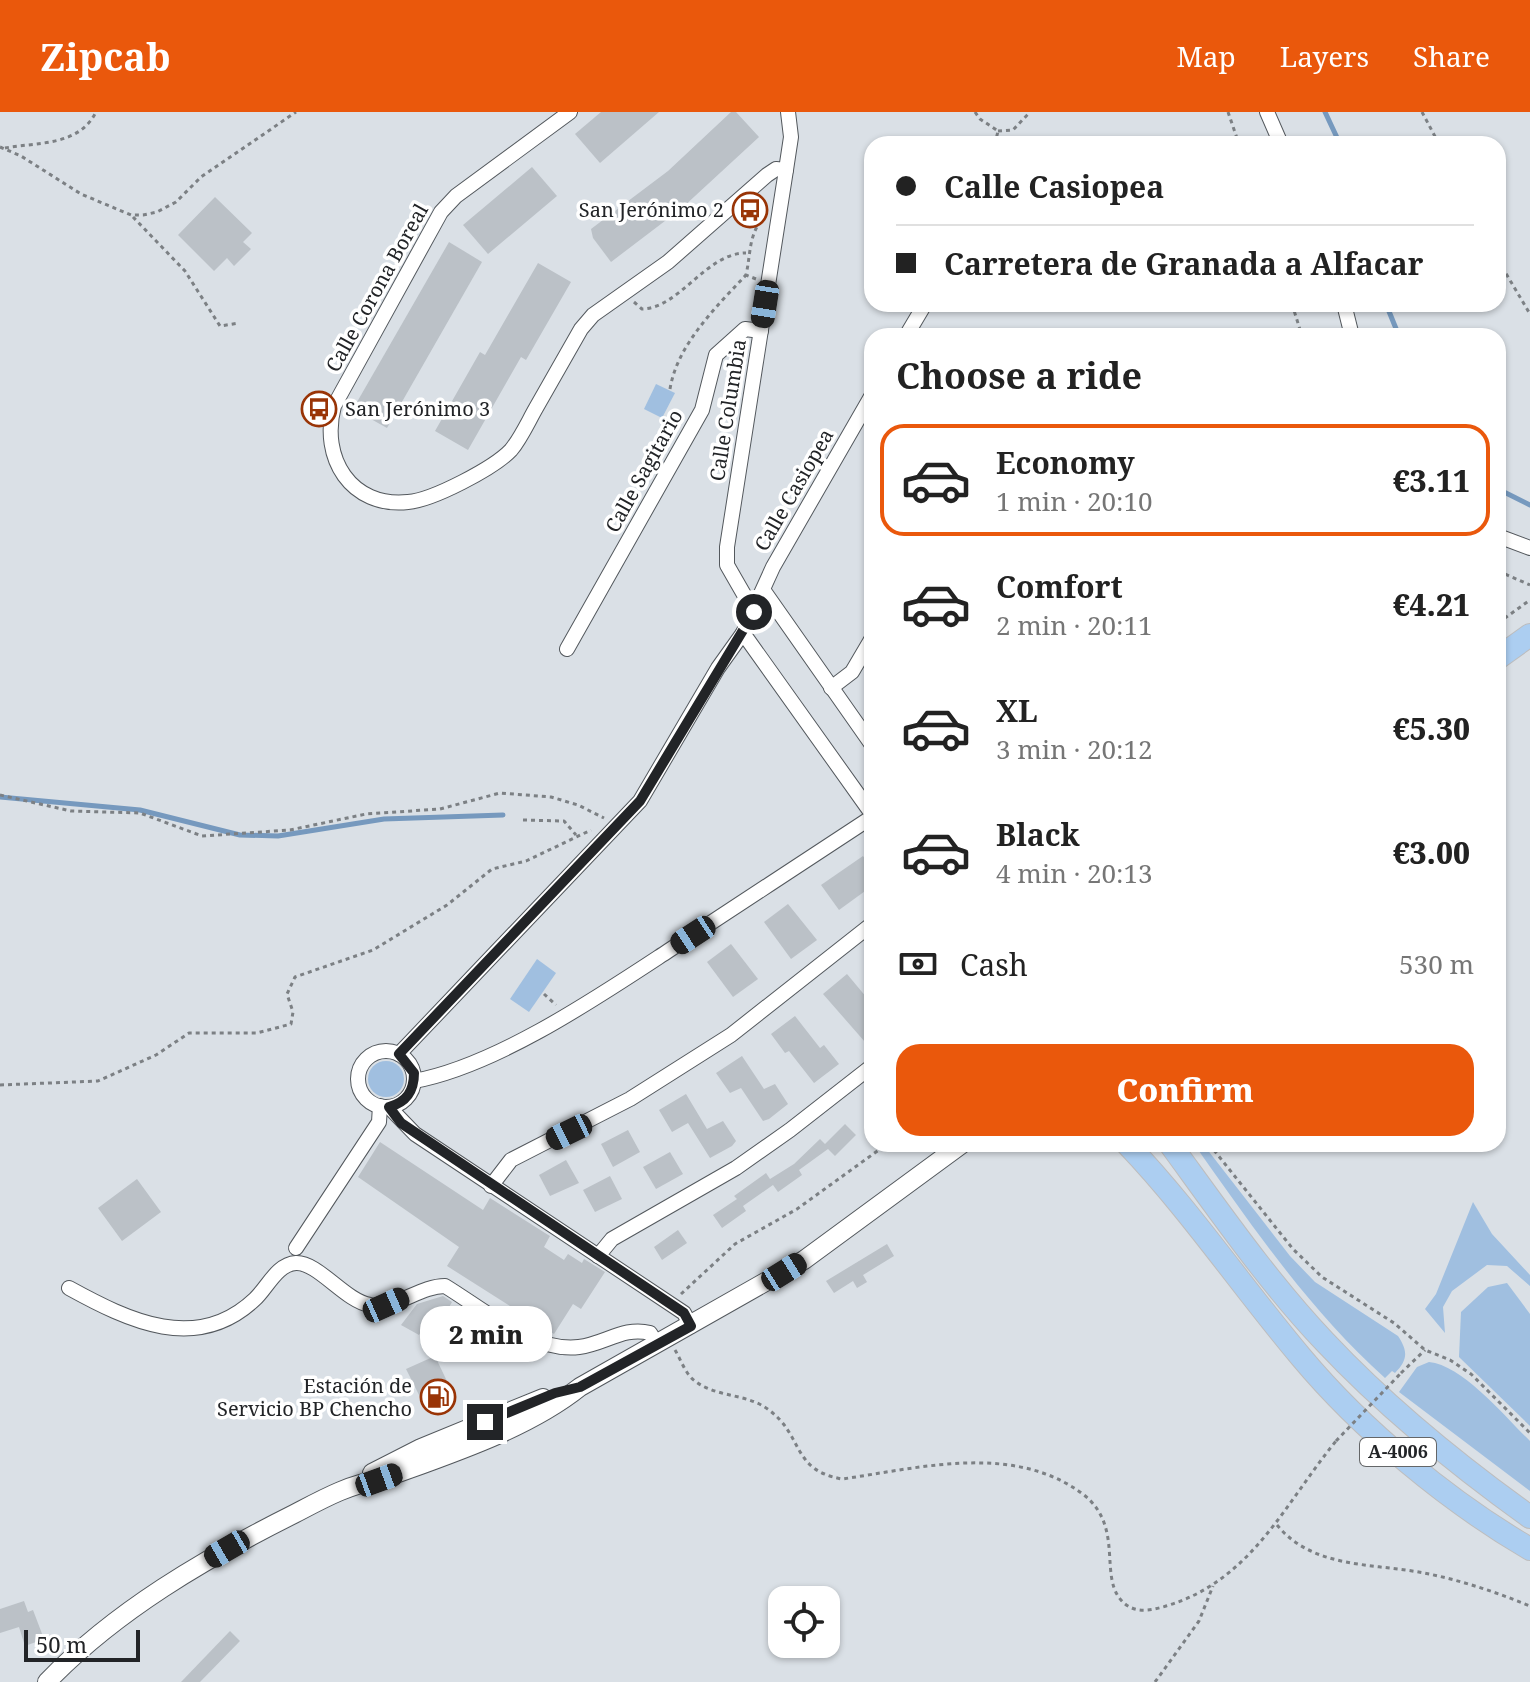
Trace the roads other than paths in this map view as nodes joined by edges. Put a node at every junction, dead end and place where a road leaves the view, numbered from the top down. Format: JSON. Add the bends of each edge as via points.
{"nodes":[{"id":1,"x":788,"y":112,"type":"edge"},
{"id":2,"x":1267,"y":112,"type":"edge"},
{"id":3,"x":561,"y":115,"type":"edge"},
{"id":4,"x":1278,"y":136,"type":"edge"},
{"id":5,"x":786,"y":170,"type":"junction"},
{"id":6,"x":761,"y":331,"type":"junction"},
{"id":7,"x":864,"y":409,"type":"edge"},
{"id":8,"x":1506,"y":539,"type":"edge"},
{"id":9,"x":1530,"y":548,"type":"edge"},
{"id":10,"x":764,"y":591,"type":"junction"},
{"id":11,"x":754,"y":612,"type":"junction"},
{"id":12,"x":743,"y":633,"type":"junction"},
{"id":13,"x":1530,"y":635,"type":"edge"},
{"id":14,"x":567,"y":649,"type":"dead end"},
{"id":15,"x":864,"y":652,"type":"edge"},
{"id":16,"x":1506,"y":652,"type":"edge"},
{"id":17,"x":831,"y":688,"type":"junction"},
{"id":18,"x":864,"y":734,"type":"edge"},
{"id":19,"x":864,"y":801,"type":"edge"},
{"id":20,"x":864,"y":813,"type":"edge"},
{"id":21,"x":864,"y":930,"type":"edge"},
{"id":22,"x":399,"y":1054,"type":"junction"},
{"id":23,"x":864,"y":1072,"type":"edge"},
{"id":24,"x":414,"y":1081,"type":"junction"},
{"id":25,"x":385,"y":1106,"type":"junction"},
{"id":26,"x":951,"y":1152,"type":"edge"},
{"id":27,"x":1134,"y":1152,"type":"edge"},
{"id":28,"x":1176,"y":1152,"type":"edge"},
{"id":29,"x":491,"y":1186,"type":"junction"},
{"id":30,"x":296,"y":1248,"type":"dead end"},
{"id":31,"x":598,"y":1256,"type":"junction"},
{"id":32,"x":69,"y":1288,"type":"dead end"},
{"id":33,"x":691,"y":1326,"type":"junction"},
{"id":34,"x":663,"y":1341,"type":"junction"},
{"id":35,"x":1530,"y":1517,"type":"edge"},
{"id":36,"x":1530,"y":1549,"type":"edge"},
{"id":37,"x":47,"y":1682,"type":"edge"}],
"edges":[{"from":1,"to":5,"type":"street","name":"Calle Columbia"},
{"from":2,"to":4,"type":"street"},
{"from":3,"to":5,"type":"street","name":"Calle Corona Boreal","via":[[441,212],[334,406],[331,453],[348,480],[373,497],[421,500],[499,460],[517,442],[593,315],[668,262],[767,175]]},
{"from":5,"to":6,"type":"street","name":"Calle Columbia"},
{"from":6,"to":11,"type":"street","name":"Calle Columbia","via":[[727,565]]},
{"from":6,"to":14,"type":"street","name":"Calle Sagitario","via":[[745,329],[716,355],[702,410]]},
{"from":7,"to":10,"type":"street","name":"Calle Casiopea"},
{"from":8,"to":9,"type":"street"},
{"from":10,"to":11,"type":"street","name":"Calle Casiopea"},
{"from":10,"to":17,"type":"street"},
{"from":11,"to":12,"type":"street","name":"Calle Casiopea"},
{"from":12,"to":19,"type":"street"},
{"from":12,"to":22,"type":"street","name":"Calle Casiopea","via":[[640,801]]},
{"from":13,"to":16,"type":"main road"},
{"from":15,"to":17,"type":"street","via":[[852,672]]},
{"from":17,"to":18,"type":"street"},
{"from":20,"to":24,"type":"street","via":[[581,1007],[472,1063]]},
{"from":21,"to":29,"type":"street","via":[[731,1035],[630,1099],[511,1160]]},
{"from":22,"to":24,"type":"street","via":[[411,1065]]},
{"from":22,"to":25,"type":"street","via":[[381,1051],[360,1069],[360,1088],[371,1102]]},
{"from":23,"to":31,"type":"street","via":[[736,1168],[612,1239]]},
{"from":24,"to":25,"type":"street","via":[[406,1098]]},
{"from":25,"to":29,"type":"street","via":[[415,1134]]},
{"from":25,"to":30,"type":"street"},
{"from":26,"to":33,"type":"street","via":[[817,1251]]},
{"from":27,"to":36,"type":"main road","number":"A-4006","via":[[1303,1360],[1351,1410],[1431,1482]]},
{"from":28,"to":35,"type":"main road","number":"A-4006","via":[[1323,1340],[1434,1445]]},
{"from":29,"to":31,"type":"street"},
{"from":31,"to":33,"type":"street","via":[[684,1313]]},
{"from":32,"to":34,"type":"street","via":[[116,1313],[170,1328],[202,1329],[227,1320],[256,1299],[282,1268],[295,1263],[372,1306],[445,1286],[541,1344],[584,1347],[635,1329]]},
{"from":33,"to":34,"type":"street"},
{"from":34,"to":37,"type":"street","via":[[580,1387],[421,1448],[203,1562],[98,1637]]}]}
